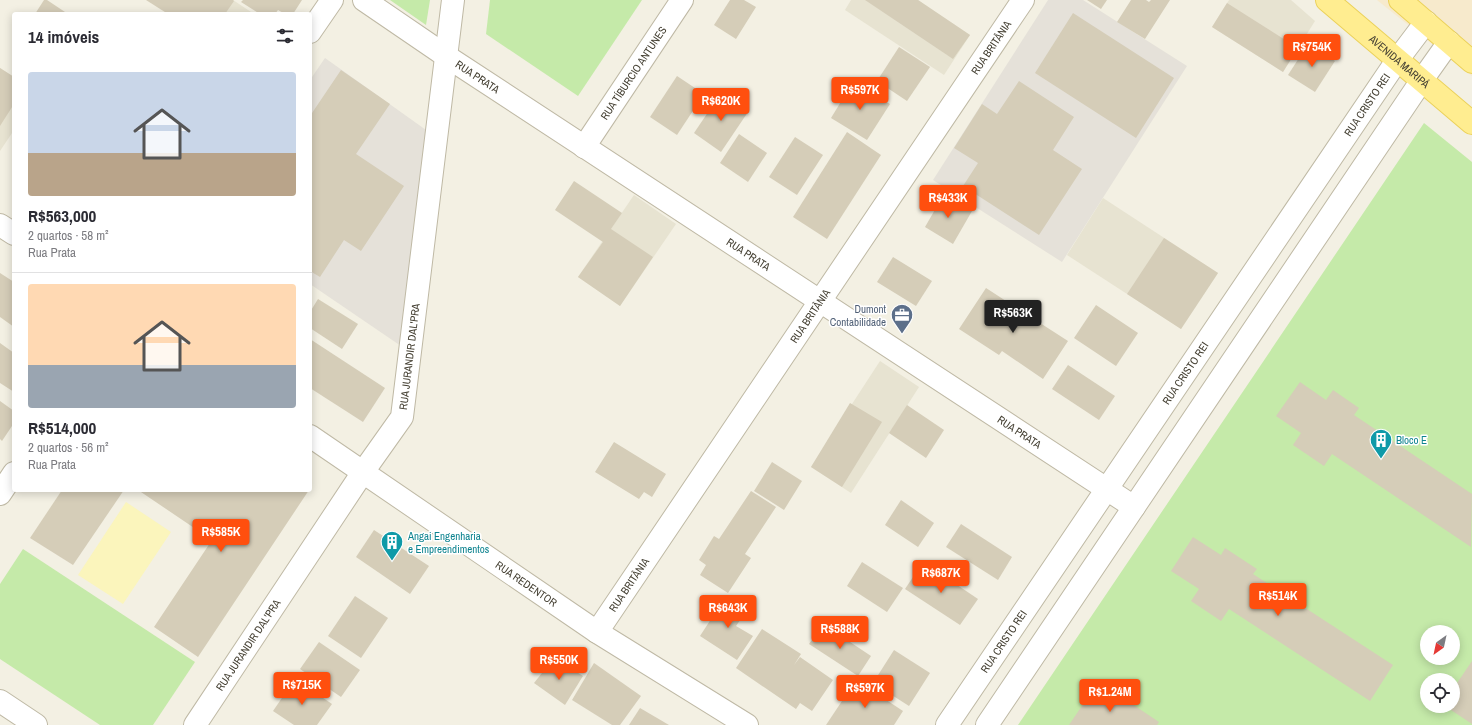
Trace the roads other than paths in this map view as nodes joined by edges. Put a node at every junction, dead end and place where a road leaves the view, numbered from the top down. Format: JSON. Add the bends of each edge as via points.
{"nodes":[{"id":1,"x":332,"y":0,"type":"edge"},
{"id":2,"x":364,"y":0,"type":"edge"},
{"id":3,"x":453,"y":0,"type":"edge"},
{"id":4,"x":682,"y":0,"type":"edge"},
{"id":5,"x":1023,"y":0,"type":"edge"},
{"id":6,"x":1327,"y":0,"type":"edge"},
{"id":7,"x":1400,"y":0,"type":"edge"},
{"id":8,"x":1426,"y":22,"type":"junction"},
{"id":9,"x":312,"y":29,"type":"edge"},
{"id":10,"x":1449,"y":42,"type":"junction"},
{"id":11,"x":446,"y":56,"type":"junction"},
{"id":12,"x":1398,"y":59,"type":"junction"},
{"id":13,"x":1472,"y":62,"type":"edge"},
{"id":14,"x":1422,"y":80,"type":"junction"},
{"id":15,"x":1472,"y":123,"type":"edge"},
{"id":16,"x":584,"y":147,"type":"junction"},
{"id":17,"x":0,"y":225,"type":"edge"},
{"id":18,"x":12,"y":233,"type":"edge"},
{"id":19,"x":819,"y":301,"type":"junction"},
{"id":20,"x":312,"y":437,"type":"edge"},
{"id":21,"x":363,"y":472,"type":"junction"},
{"id":22,"x":12,"y":476,"type":"edge"},
{"id":23,"x":1106,"y":490,"type":"junction"},
{"id":24,"x":0,"y":494,"type":"edge"},
{"id":25,"x":1134,"y":507,"type":"junction"},
{"id":26,"x":597,"y":632,"type":"junction"},
{"id":27,"x":0,"y":701,"type":"edge"},
{"id":28,"x":36,"y":725,"type":"edge"},
{"id":29,"x":195,"y":725,"type":"edge"},
{"id":30,"x":747,"y":725,"type":"edge"},
{"id":31,"x":947,"y":725,"type":"edge"},
{"id":32,"x":987,"y":725,"type":"edge"}],
"edges":[{"from":1,"to":9,"type":"street"},
{"from":2,"to":11,"type":"street","name":"RUA PRATA"},
{"from":3,"to":11,"type":"street","name":"RUA JURANDIR DAL'PRA"},
{"from":4,"to":16,"type":"street","name":"RUA TÍBURCIO ANTUNES"},
{"from":5,"to":19,"type":"street","name":"RUA BRITÂNIA"},
{"from":6,"to":12,"type":"main road","name":"AVENIDA MARIPÁ"},
{"from":7,"to":8,"type":"main road"},
{"from":8,"to":10,"type":"main road"},
{"from":8,"to":12,"type":"street","name":"RUA CRISTO REI"},
{"from":10,"to":13,"type":"main road"},
{"from":10,"to":14,"type":"street"},
{"from":11,"to":16,"type":"street","name":"RUA PRATA"},
{"from":11,"to":21,"type":"street","name":"RUA JURANDIR DAL'PRA","via":[[402,417]]},
{"from":12,"to":14,"type":"main road","name":"AVENIDA MARIPÁ"},
{"from":12,"to":23,"type":"street","name":"RUA CRISTO REI"},
{"from":14,"to":15,"type":"main road","name":"AVENIDA MARIPÁ"},
{"from":14,"to":25,"type":"street"},
{"from":16,"to":19,"type":"street","name":"RUA PRATA"},
{"from":17,"to":18,"type":"street"},
{"from":19,"to":23,"type":"street","name":"RUA PRATA"},
{"from":19,"to":26,"type":"street","name":"RUA BRITÂNIA"},
{"from":20,"to":21,"type":"street","name":"RUA REDENTOR"},
{"from":21,"to":26,"type":"street","name":"RUA REDENTOR"},
{"from":21,"to":29,"type":"street","name":"RUA JURANDIR DAL'PRA"},
{"from":22,"to":24,"type":"street"},
{"from":23,"to":25,"type":"street","name":"RUA PRATA"},
{"from":23,"to":31,"type":"street","name":"RUA CRISTO REI"},
{"from":25,"to":32,"type":"street"},
{"from":26,"to":30,"type":"street","name":"RUA REDENTOR"},
{"from":27,"to":28,"type":"street"}]}
